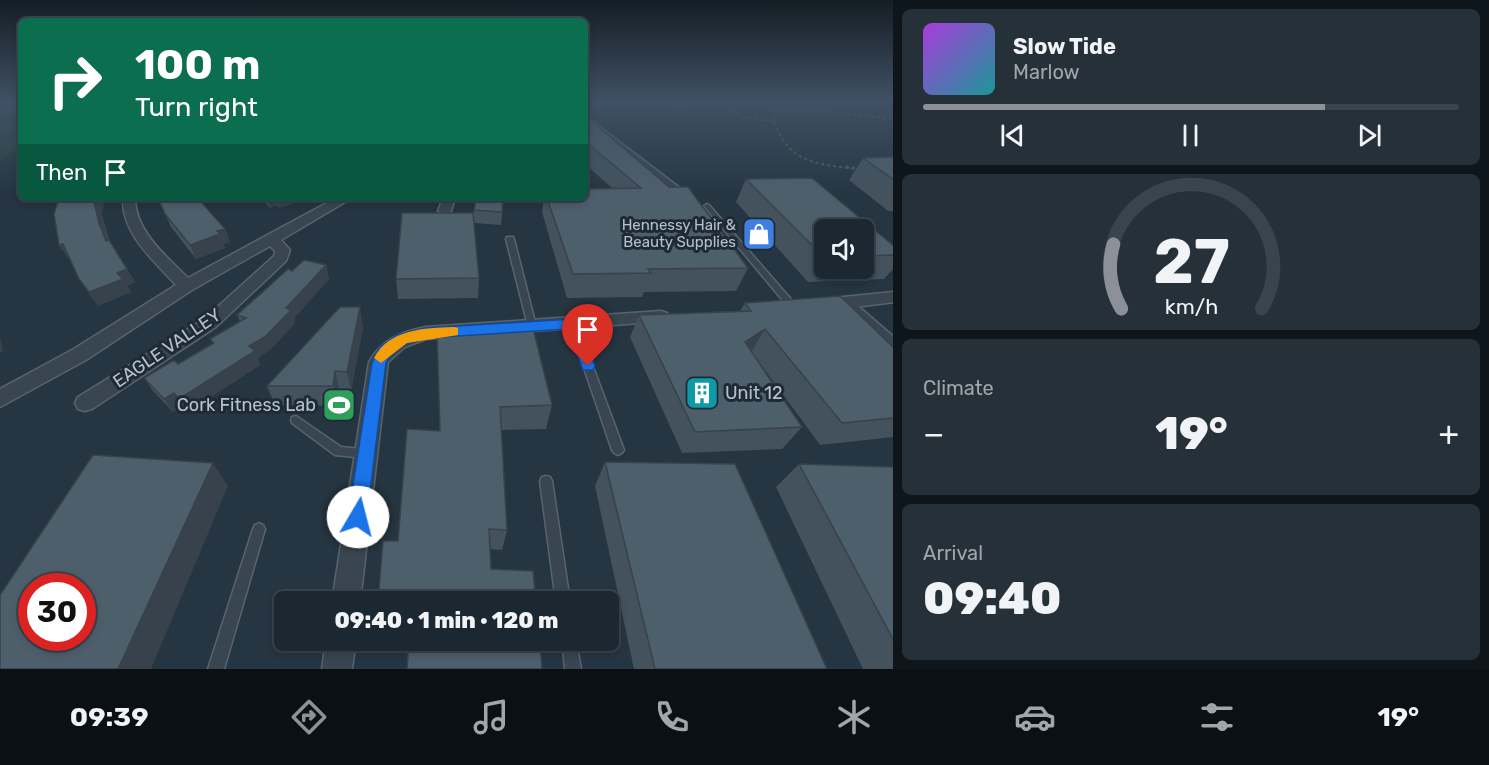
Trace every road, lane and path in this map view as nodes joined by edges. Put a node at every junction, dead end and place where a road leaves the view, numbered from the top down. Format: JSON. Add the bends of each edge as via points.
{"nodes":[{"id":1,"x":602,"y":132,"type":"edge"},
{"id":2,"x":779,"y":132,"type":"edge"},
{"id":3,"x":862,"y":169,"type":"edge"},
{"id":4,"x":679,"y":194,"type":"edge"},
{"id":5,"x":128,"y":201,"type":"edge"},
{"id":6,"x":338,"y":201,"type":"edge"},
{"id":7,"x":707,"y":206,"type":"dead end"},
{"id":8,"x":270,"y":238,"type":"junction"},
{"id":9,"x":510,"y":239,"type":"dead end"},
{"id":10,"x":186,"y":286,"type":"junction"},
{"id":11,"x":893,"y":297,"type":"edge"},
{"id":12,"x":848,"y":302,"type":"junction"},
{"id":13,"x":793,"y":307,"type":"junction"},
{"id":14,"x":770,"y":309,"type":"edge"},
{"id":15,"x":678,"y":316,"type":"edge"},
{"id":16,"x":573,"y":324,"type":"junction"},
{"id":17,"x":532,"y":326,"type":"junction"},
{"id":18,"x":893,"y":342,"type":"edge"},
{"id":19,"x":0,"y":399,"type":"edge"},
{"id":20,"x":85,"y":403,"type":"dead end"},
{"id":21,"x":296,"y":420,"type":"dead end"},
{"id":22,"x":618,"y":450,"type":"dead end"},
{"id":23,"x":366,"y":453,"type":"junction"},
{"id":24,"x":546,"y":481,"type":"dead end"},
{"id":25,"x":259,"y":530,"type":"dead end"},
{"id":26,"x":347,"y":591,"type":"edge"},
{"id":27,"x":561,"y":591,"type":"edge"},
{"id":28,"x":340,"y":651,"type":"edge"},
{"id":29,"x":571,"y":651,"type":"edge"},
{"id":30,"x":216,"y":669,"type":"edge"},
{"id":31,"x":338,"y":669,"type":"edge"},
{"id":32,"x":573,"y":669,"type":"edge"}],
"edges":[{"from":1,"to":4,"type":"street"},
{"from":2,"to":3,"type":"path","via":[[784,144],[803,160]]},
{"from":5,"to":10,"type":"street","via":[[127,207],[138,231]]},
{"from":6,"to":8,"type":"street"},
{"from":7,"to":13,"type":"lane"},
{"from":8,"to":10,"type":"street"},
{"from":8,"to":20,"type":"street","name":"EAGLE VALLEY","via":[[283,250],[281,258],[210,323]]},
{"from":9,"to":17,"type":"lane"},
{"from":10,"to":19,"type":"street","via":[[79,355]]},
{"from":11,"to":12,"type":"street"},
{"from":12,"to":13,"type":"street"},
{"from":12,"to":18,"type":"lane"},
{"from":13,"to":14,"type":"street"},
{"from":15,"to":16,"type":"street"},
{"from":16,"to":17,"type":"street"},
{"from":16,"to":22,"type":"lane"},
{"from":17,"to":23,"type":"street","via":[[426,333],[402,339],[385,351],[379,363]]},
{"from":21,"to":23,"type":"lane","via":[[339,452]]},
{"from":23,"to":26,"type":"street"},
{"from":24,"to":27,"type":"lane"},
{"from":25,"to":30,"type":"lane"},
{"from":28,"to":31,"type":"street"},
{"from":29,"to":32,"type":"lane"}]}
